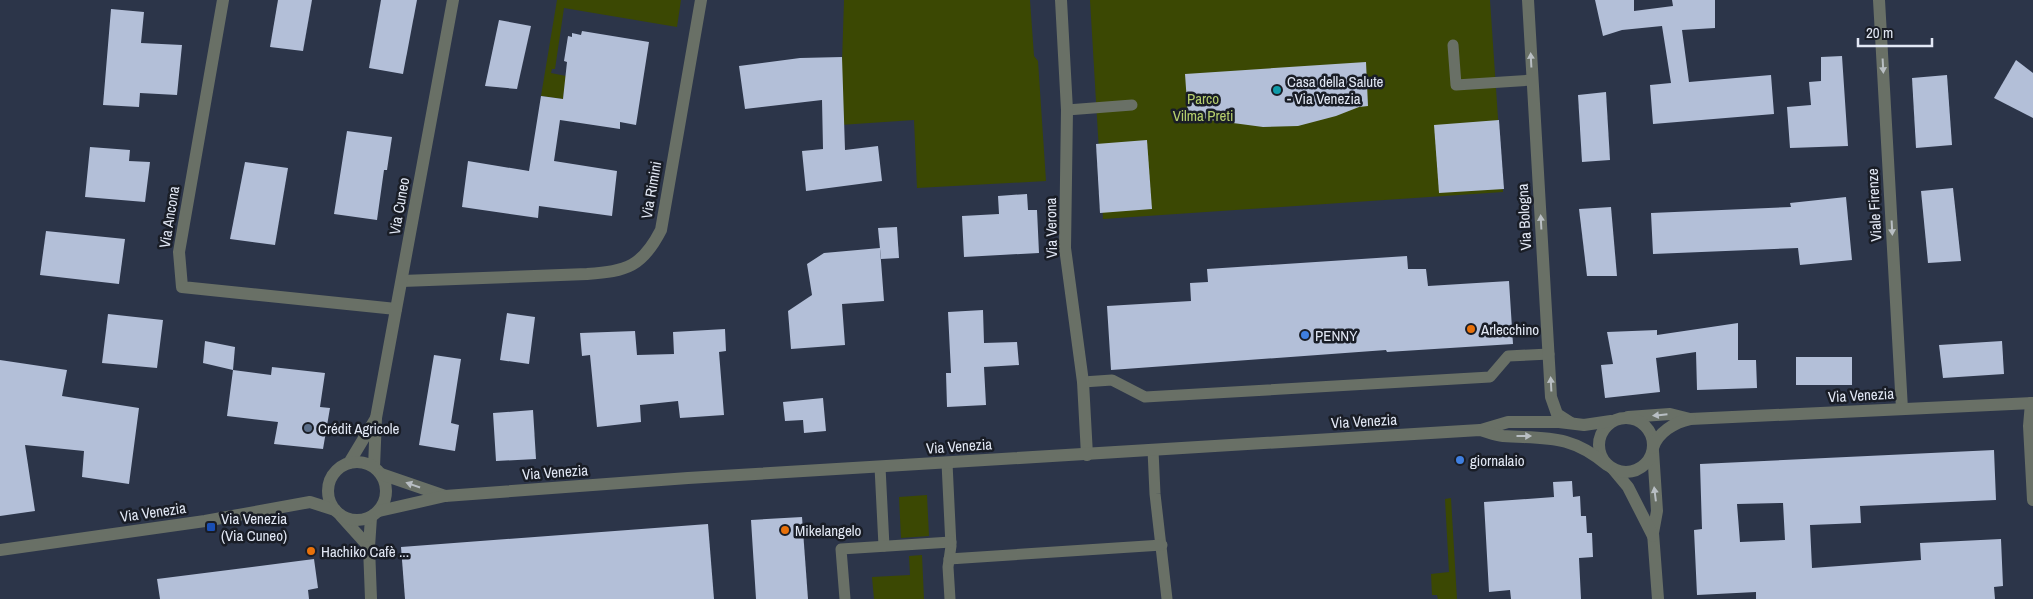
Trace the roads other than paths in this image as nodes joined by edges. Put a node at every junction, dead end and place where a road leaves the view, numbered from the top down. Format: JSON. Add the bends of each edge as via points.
{"nodes":[{"id":1,"x":223,"y":0,"type":"edge"},
{"id":2,"x":453,"y":0,"type":"edge"},
{"id":3,"x":701,"y":0,"type":"edge"},
{"id":4,"x":1061,"y":0,"type":"edge"},
{"id":5,"x":1528,"y":0,"type":"edge"},
{"id":6,"x":1880,"y":0,"type":"edge"},
{"id":7,"x":1453,"y":45,"type":"dead end"},
{"id":8,"x":1532,"y":80,"type":"junction"},
{"id":9,"x":1132,"y":105,"type":"dead end"},
{"id":10,"x":1068,"y":110,"type":"junction"},
{"id":11,"x":402,"y":281,"type":"junction"},
{"id":12,"x":396,"y":308,"type":"junction"},
{"id":13,"x":1549,"y":354,"type":"junction"},
{"id":14,"x":1083,"y":382,"type":"junction"},
{"id":15,"x":2032,"y":403,"type":"edge"},
{"id":16,"x":1902,"y":409,"type":"junction"},
{"id":17,"x":376,"y":418,"type":"junction"},
{"id":18,"x":1623,"y":418,"type":"junction"},
{"id":19,"x":1690,"y":419,"type":"junction"},
{"id":20,"x":1571,"y":423,"type":"junction"},
{"id":21,"x":1476,"y":431,"type":"junction"},
{"id":22,"x":1153,"y":450,"type":"junction"},
{"id":23,"x":1653,"y":450,"type":"junction"},
{"id":24,"x":1087,"y":454,"type":"junction"},
{"id":25,"x":349,"y":463,"type":"junction"},
{"id":26,"x":947,"y":463,"type":"junction"},
{"id":27,"x":880,"y":467,"type":"junction"},
{"id":28,"x":1610,"y":467,"type":"junction"},
{"id":29,"x":378,"y":470,"type":"junction"},
{"id":30,"x":328,"y":487,"type":"junction"},
{"id":31,"x":445,"y":496,"type":"junction"},
{"id":32,"x":2033,"y":500,"type":"edge"},
{"id":33,"x":310,"y":502,"type":"junction"},
{"id":34,"x":338,"y":513,"type":"junction"},
{"id":35,"x":375,"y":514,"type":"junction"},
{"id":36,"x":1653,"y":536,"type":"junction"},
{"id":37,"x":951,"y":542,"type":"junction"},
{"id":38,"x":1162,"y":545,"type":"junction"},
{"id":39,"x":884,"y":546,"type":"junction"},
{"id":40,"x":369,"y":547,"type":"junction"},
{"id":41,"x":0,"y":550,"type":"edge"},
{"id":42,"x":949,"y":559,"type":"junction"},
{"id":43,"x":371,"y":599,"type":"edge"},
{"id":44,"x":845,"y":599,"type":"edge"},
{"id":45,"x":950,"y":599,"type":"edge"},
{"id":46,"x":1167,"y":599,"type":"edge"},
{"id":47,"x":1658,"y":599,"type":"edge"}],
"edges":[{"from":1,"to":12,"type":"street","name":"Via Ancona","via":[[179,252],[182,287]]},
{"from":2,"to":11,"type":"street","name":"Via Cuneo"},
{"from":3,"to":11,"type":"street","name":"Via Rimini","via":[[661,230],[652,248],[637,264],[616,272]]},
{"from":4,"to":10,"type":"street","name":"Via Verona"},
{"from":8,"to":5,"type":"street","name":"Via Bologna","one_way":true},
{"from":6,"to":16,"type":"street","name":"Viale Firenze","one_way":true},
{"from":7,"to":8,"type":"lane","via":[[1456,85]]},
{"from":13,"to":8,"type":"street","name":"Via Bologna","one_way":true},
{"from":9,"to":10,"type":"lane"},
{"from":10,"to":14,"type":"street","name":"Via Verona","via":[[1065,248]]},
{"from":11,"to":12,"type":"street","name":"Via Cuneo"},
{"from":12,"to":17,"type":"street","name":"Via Cuneo"},
{"from":13,"to":14,"type":"lane","via":[[1508,356],[1490,377],[1480,378],[1145,397],[1112,380]]},
{"from":20,"to":13,"type":"street","name":"Via Bologna","one_way":true,"via":[[1554,410]]},
{"from":14,"to":24,"type":"street","name":"Via Verona"},
{"from":15,"to":16,"type":"street","name":"Via Venezia"},
{"from":15,"to":32,"type":"street","via":[[2029,426]]},
{"from":16,"to":19,"type":"street","name":"Via Venezia"},
{"from":17,"to":25,"type":"street","name":"Via Cuneo"},
{"from":17,"to":29,"type":"street","name":"Via Cuneo"},
{"from":19,"to":18,"type":"street","name":"Via Venezia","one_way":true,"via":[[1670,414]]},
{"from":18,"to":20,"type":"street","name":"Via Venezia","via":[[1591,425]]},
{"from":18,"to":23,"type":"street","via":[[1639,420],[1648,428],[1653,438]]},
{"from":18,"to":28,"type":"street","via":[[1603,429],[1599,441],[1600,454]]},
{"from":19,"to":23,"type":"street","name":"Via Venezia","via":[[1661,434]]},
{"from":20,"to":21,"type":"street","name":"Via Venezia","via":[[1508,422]]},
{"from":21,"to":22,"type":"street","name":"Via Venezia"},
{"from":21,"to":28,"type":"street","name":"Via Venezia","one_way":true,"via":[[1554,438],[1580,447]]},
{"from":22,"to":24,"type":"street","name":"Via Venezia"},
{"from":22,"to":38,"type":"lane"},
{"from":23,"to":28,"type":"street","via":[[1648,461],[1638,470],[1626,472]]},
{"from":36,"to":23,"type":"street","one_way":true,"via":[[1657,511]]},
{"from":24,"to":26,"type":"street","name":"Via Venezia"},
{"from":25,"to":29,"type":"street","name":"Via Venezia","via":[[366,463]]},
{"from":25,"to":30,"type":"street","name":"Via Venezia","via":[[336,472]]},
{"from":26,"to":27,"type":"street","name":"Via Venezia"},
{"from":26,"to":37,"type":"lane"},
{"from":27,"to":31,"type":"street","name":"Via Venezia"},
{"from":27,"to":39,"type":"lane"},
{"from":28,"to":36,"type":"street","via":[[1628,487]]},
{"from":31,"to":29,"type":"street","name":"Via Venezia","one_way":true},
{"from":29,"to":35,"type":"street","via":[[386,486],[386,499]]},
{"from":30,"to":33,"type":"street","name":"Via Venezia"},
{"from":30,"to":34,"type":"street","via":[[329,499]]},
{"from":31,"to":35,"type":"street","name":"Via Venezia"},
{"from":33,"to":34,"type":"street","name":"Via Venezia"},
{"from":33,"to":41,"type":"street","name":"Via Venezia","via":[[205,521]]},
{"from":34,"to":35,"type":"street","name":"Via Venezia","via":[[351,520]]},
{"from":34,"to":40,"type":"street"},
{"from":35,"to":40,"type":"street"},
{"from":36,"to":47,"type":"street"},
{"from":37,"to":39,"type":"lane"},
{"from":37,"to":42,"type":"lane"},
{"from":38,"to":42,"type":"lane"},
{"from":38,"to":46,"type":"lane"},
{"from":39,"to":44,"type":"lane","via":[[841,549]]},
{"from":40,"to":43,"type":"street"},
{"from":42,"to":45,"type":"lane"}]}
